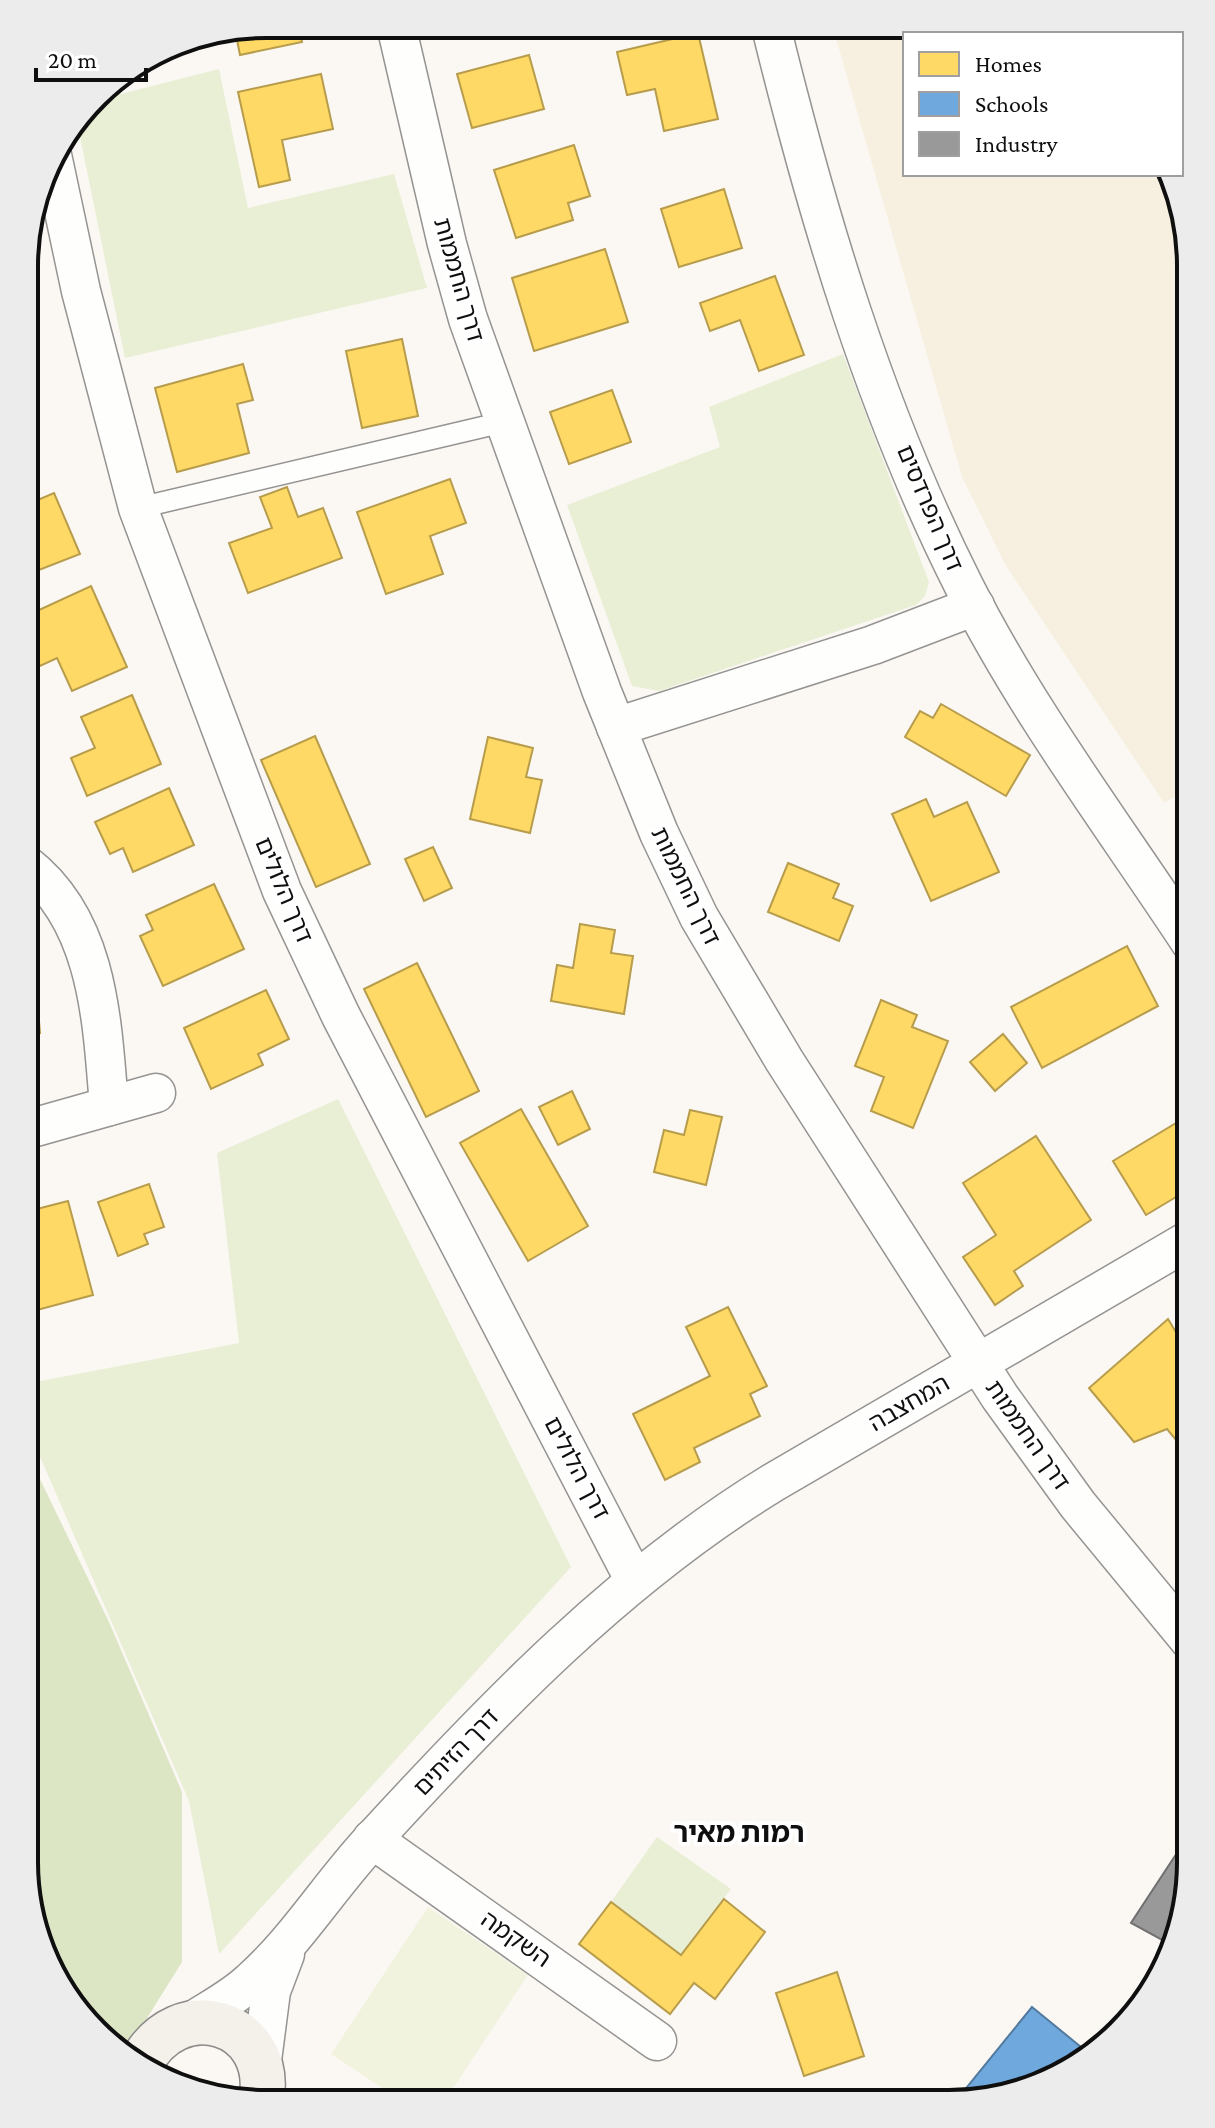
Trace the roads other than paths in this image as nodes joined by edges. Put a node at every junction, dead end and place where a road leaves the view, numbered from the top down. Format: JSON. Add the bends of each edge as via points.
{"nodes":[{"id":1,"x":399,"y":38,"type":"edge"},
{"id":2,"x":774,"y":38,"type":"edge"},
{"id":3,"x":56,"y":176,"type":"edge"},
{"id":4,"x":504,"y":422,"type":"junction"},
{"id":5,"x":138,"y":508,"type":"junction"},
{"id":6,"x":975,"y":606,"type":"junction"},
{"id":7,"x":616,"y":727,"type":"junction"},
{"id":8,"x":38,"y":874,"type":"edge"},
{"id":9,"x":1177,"y":922,"type":"edge"},
{"id":10,"x":156,"y":1093,"type":"dead end"},
{"id":11,"x":109,"y":1106,"type":"junction"},
{"id":12,"x":38,"y":1126,"type":"edge"},
{"id":13,"x":1177,"y":1247,"type":"edge"},
{"id":14,"x":978,"y":1363,"type":"junction"},
{"id":15,"x":634,"y":1579,"type":"junction"},
{"id":16,"x":1177,"y":1625,"type":"edge"},
{"id":17,"x":372,"y":1839,"type":"junction"},
{"id":18,"x":292,"y":1939,"type":"junction"},
{"id":19,"x":191,"y":2022,"type":"junction"},
{"id":20,"x":657,"y":2041,"type":"dead end"},
{"id":21,"x":145,"y":2055,"type":"edge"},
{"id":22,"x":265,"y":2088,"type":"edge"}],
"edges":[{"from":1,"to":4,"type":"street","name":"דרך החממות","via":[[447,244]]},
{"from":2,"to":6,"type":"street","name":"דרך הפרדסים","via":[[806,169],[866,352],[934,524]]},
{"from":3,"to":5,"type":"street","name":"דרך הלולים","via":[[84,306]]},
{"from":4,"to":5,"type":"lane"},
{"from":4,"to":7,"type":"street","name":"דרך החממות"},
{"from":5,"to":15,"type":"street","name":"דרך הלולים","via":[[282,891],[341,1016]]},
{"from":6,"to":7,"type":"street","via":[[873,645]]},
{"from":6,"to":9,"type":"street","name":"דרך הפרדסים"},
{"from":7,"to":14,"type":"street","name":"דרך החממות","via":[[666,847],[733,977]]},
{"from":8,"to":11,"type":"street","via":[[66,909],[85,951],[101,1004]]},
{"from":10,"to":11,"type":"street"},
{"from":11,"to":12,"type":"street"},
{"from":13,"to":14,"type":"street","name":"המחצבה"},
{"from":14,"to":15,"type":"street","name":"המחצבה","via":[[726,1511]]},
{"from":14,"to":16,"type":"street","name":"דרך החממות","via":[[1078,1505]]},
{"from":15,"to":17,"type":"street","name":"דרך הזיתים"},
{"from":17,"to":18,"type":"street","name":"דרך הזיתים"},
{"from":17,"to":20,"type":"street","name":"השקמה"},
{"from":18,"to":19,"type":"street","name":"דרך הזיתים","via":[[250,1982]]},
{"from":18,"to":22,"type":"street","name":"דרך הזיתים","via":[[271,1991]]},
{"from":19,"to":21,"type":"street","via":[[164,2032]]},
{"from":19,"to":22,"type":"street","via":[[221,2025],[239,2034],[253,2049]]}]}
